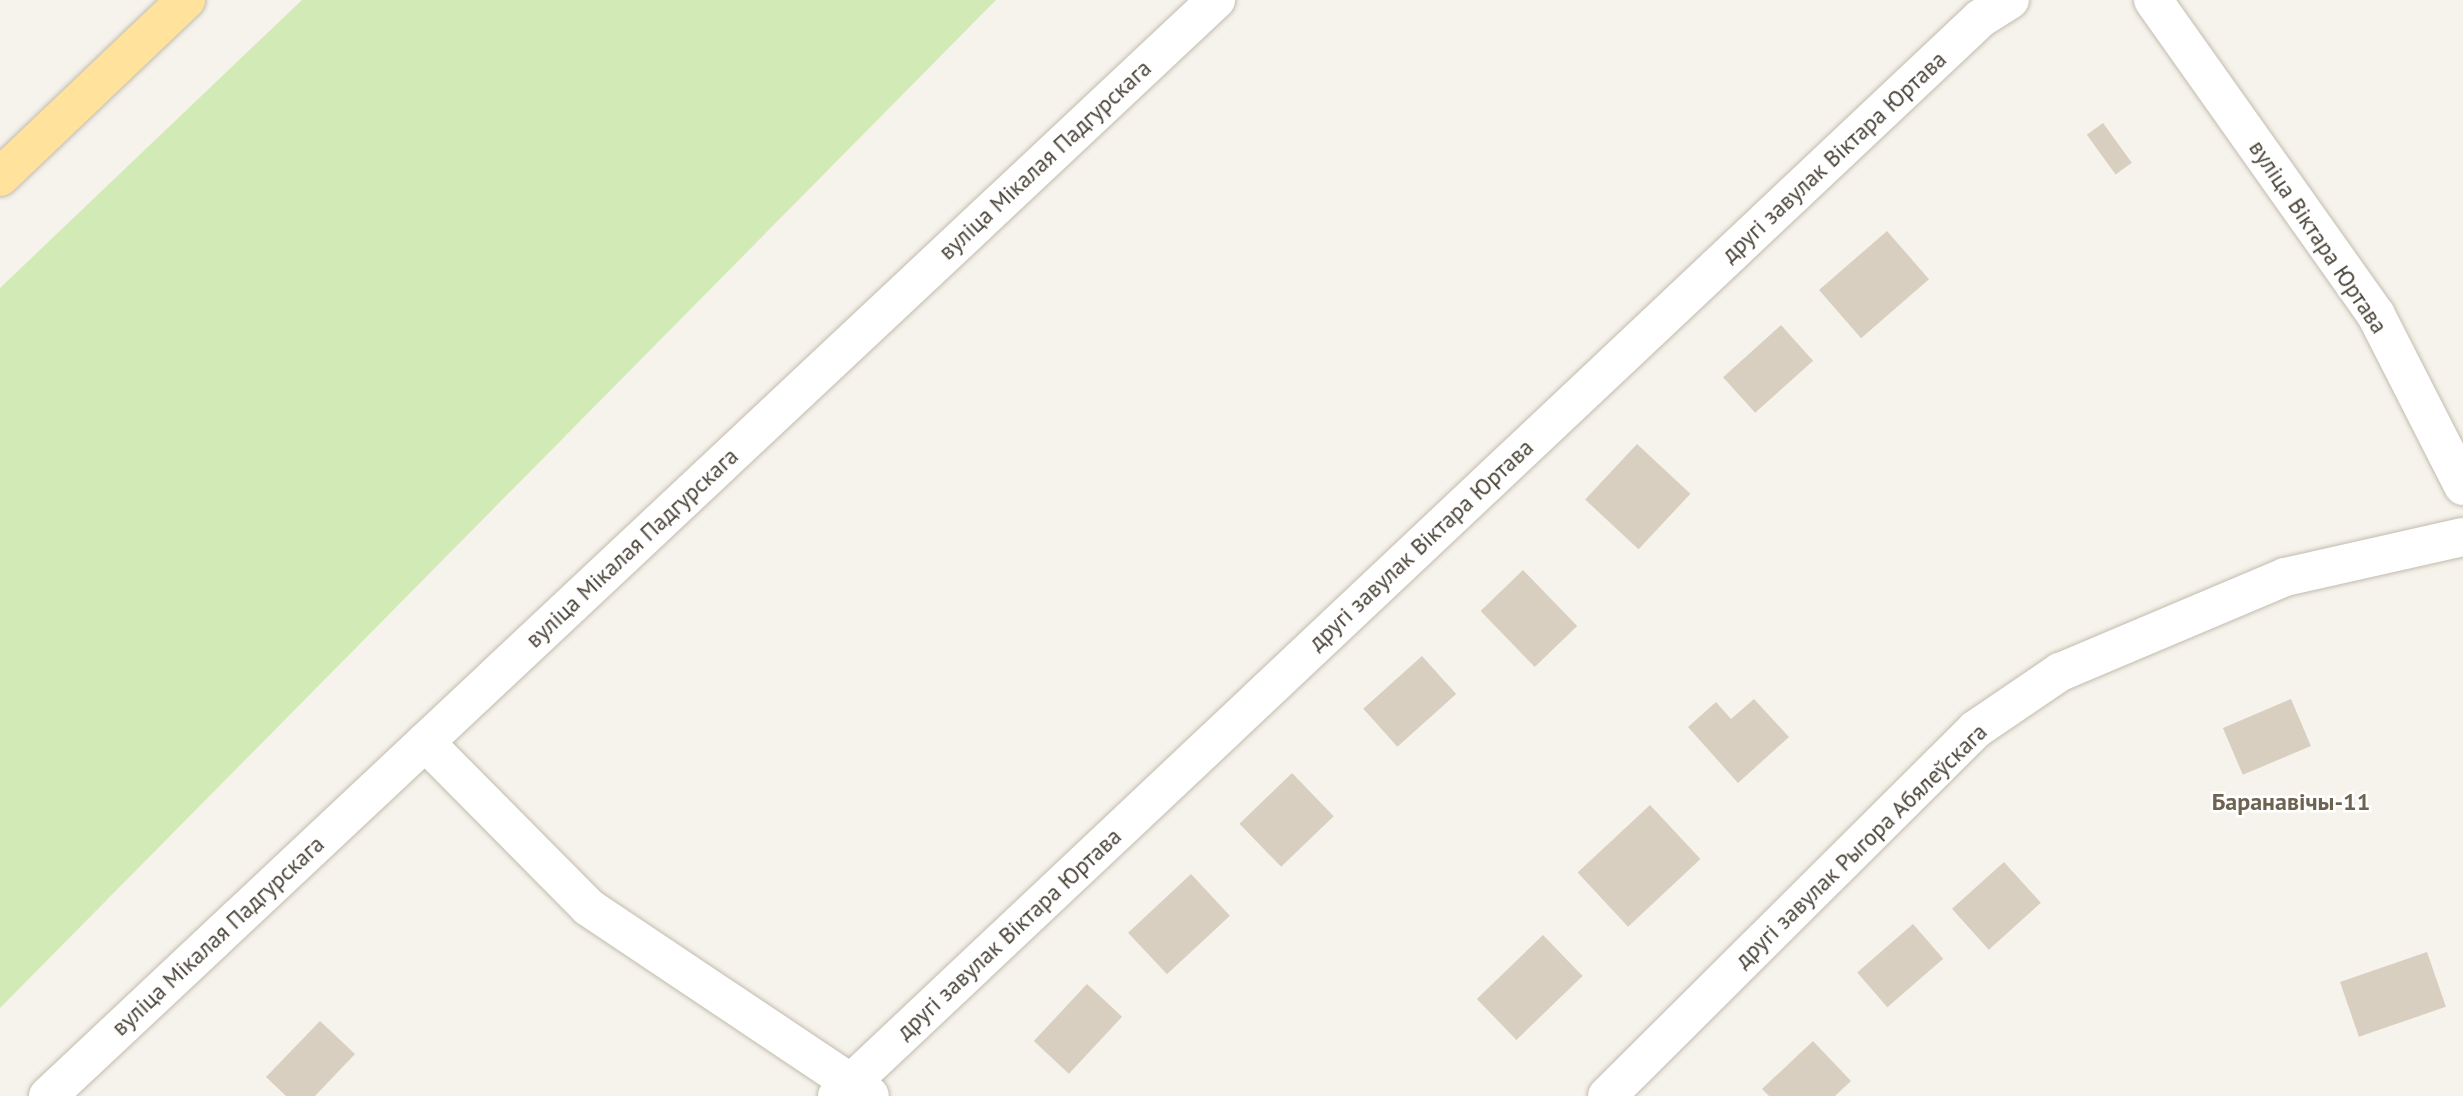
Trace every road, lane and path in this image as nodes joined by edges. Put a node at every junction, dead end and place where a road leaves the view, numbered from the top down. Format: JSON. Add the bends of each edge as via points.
{"nodes":[{"id":1,"x":186,"y":0,"type":"edge"},
{"id":2,"x":1216,"y":0,"type":"edge"},
{"id":3,"x":2010,"y":0,"type":"edge"},
{"id":4,"x":2153,"y":0,"type":"edge"},
{"id":5,"x":0,"y":177,"type":"edge"},
{"id":6,"x":2463,"y":486,"type":"edge"},
{"id":7,"x":2463,"y":537,"type":"edge"},
{"id":8,"x":425,"y":742,"type":"junction"},
{"id":9,"x":852,"y":1092,"type":"edge"},
{"id":10,"x":48,"y":1096,"type":"edge"},
{"id":11,"x":1607,"y":1096,"type":"edge"}],
"edges":[{"from":1,"to":5,"type":"main road"},
{"from":2,"to":8,"type":"street","name":"вуліца Мікалая Падгурскага"},
{"from":3,"to":9,"type":"street","name":"другі завулак Віктара Юртава","via":[[1971,28]]},
{"from":4,"to":6,"type":"street","name":"вуліца Віктара Юртава","via":[[2376,315]]},
{"from":7,"to":11,"type":"street","name":"другі завулак Рыгора Абялеўскага","via":[[2286,577],[2060,672],[1976,729]]},
{"from":8,"to":9,"type":"street","via":[[588,907]]},
{"from":8,"to":10,"type":"street","name":"вуліца Мікалая Падгурскага"}]}
